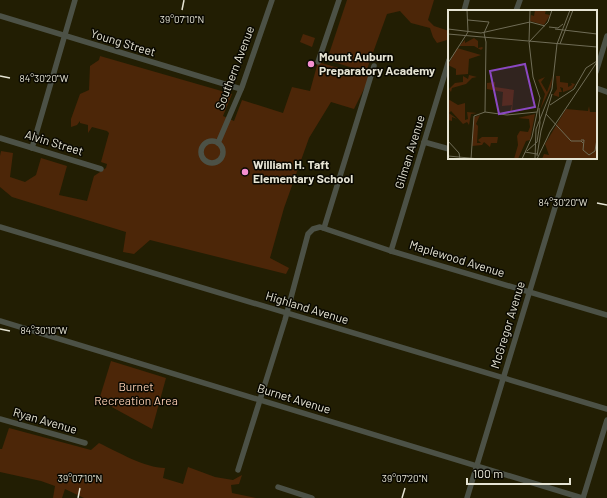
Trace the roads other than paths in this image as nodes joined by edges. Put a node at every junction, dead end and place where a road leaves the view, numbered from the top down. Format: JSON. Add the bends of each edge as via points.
{"nodes":[{"id":1,"x":75,"y":0,"type":"edge"},
{"id":2,"x":272,"y":0,"type":"edge"},
{"id":3,"x":339,"y":0,"type":"edge"},
{"id":4,"x":467,"y":0,"type":"edge"},
{"id":5,"x":520,"y":0,"type":"edge"},
{"id":6,"x":464,"y":10,"type":"edge"},
{"id":7,"x":516,"y":10,"type":"edge"},
{"id":8,"x":0,"y":16,"type":"edge"},
{"id":9,"x":65,"y":36,"type":"junction"},
{"id":10,"x":607,"y":36,"type":"edge"},
{"id":11,"x":318,"y":62,"type":"dead end"},
{"id":12,"x":448,"y":63,"type":"edge"},
{"id":13,"x":374,"y":66,"type":"dead end"},
{"id":14,"x":597,"y":69,"type":"edge"},
{"id":15,"x":597,"y":88,"type":"edge"},
{"id":16,"x":241,"y":89,"type":"junction"},
{"id":17,"x":607,"y":92,"type":"edge"},
{"id":18,"x":0,"y":138,"type":"edge"},
{"id":19,"x":424,"y":142,"type":"junction"},
{"id":20,"x":218,"y":143,"type":"junction"},
{"id":21,"x":32,"y":148,"type":"junction"},
{"id":22,"x":448,"y":149,"type":"edge"},
{"id":23,"x":570,"y":159,"type":"edge"},
{"id":24,"x":101,"y":169,"type":"dead end"},
{"id":25,"x":0,"y":227,"type":"edge"},
{"id":26,"x":324,"y":228,"type":"junction"},
{"id":27,"x":391,"y":251,"type":"junction"},
{"id":28,"x":529,"y":292,"type":"junction"},
{"id":29,"x":286,"y":314,"type":"junction"},
{"id":30,"x":607,"y":315,"type":"edge"},
{"id":31,"x":0,"y":321,"type":"edge"},
{"id":32,"x":503,"y":379,"type":"junction"},
{"id":33,"x":259,"y":400,"type":"junction"},
{"id":34,"x":607,"y":410,"type":"edge"},
{"id":35,"x":0,"y":419,"type":"edge"},
{"id":36,"x":607,"y":420,"type":"edge"},
{"id":37,"x":85,"y":443,"type":"dead end"},
{"id":38,"x":476,"y":466,"type":"junction"},
{"id":39,"x":238,"y":470,"type":"dead end"},
{"id":40,"x":278,"y":487,"type":"dead end"},
{"id":41,"x":312,"y":498,"type":"edge"},
{"id":42,"x":467,"y":498,"type":"edge"},
{"id":43,"x":582,"y":498,"type":"edge"}],
"edges":[{"from":1,"to":9,"type":"street"},
{"from":2,"to":16,"type":"street","name":"Southern Avenue"},
{"from":3,"to":11,"type":"street"},
{"from":4,"to":6,"type":"street"},
{"from":5,"to":7,"type":"street"},
{"from":8,"to":9,"type":"street","name":"Young Street"},
{"from":9,"to":16,"type":"street","name":"Young Street"},
{"from":9,"to":21,"type":"street"},
{"from":10,"to":14,"type":"street"},
{"from":12,"to":19,"type":"street","name":"Gilman Avenue"},
{"from":13,"to":26,"type":"street"},
{"from":15,"to":17,"type":"street"},
{"from":16,"to":20,"type":"street","name":"Southern Avenue"},
{"from":18,"to":21,"type":"street","name":"Alvin Street"},
{"from":19,"to":22,"type":"street"},
{"from":19,"to":27,"type":"street","name":"Gilman Avenue"},
{"from":20,"to":20,"type":"street","via":[[212,141],[204,145],[201,154],[206,162],[217,162],[221,158],[223,152]]},
{"from":21,"to":24,"type":"street","name":"Alvin Street"},
{"from":23,"to":28,"type":"street","name":"McGregor Avenue"},
{"from":25,"to":29,"type":"street","name":"Highland Avenue"},
{"from":26,"to":27,"type":"street","name":"Maplewood Avenue"},
{"from":26,"to":29,"type":"street","via":[[317,227],[308,234]]},
{"from":27,"to":28,"type":"street","name":"Maplewood Avenue"},
{"from":28,"to":30,"type":"street","name":"Maplewood Avenue"},
{"from":28,"to":32,"type":"street","name":"McGregor Avenue"},
{"from":29,"to":32,"type":"street","name":"Highland Avenue"},
{"from":29,"to":33,"type":"street"},
{"from":31,"to":33,"type":"street","name":"Burnet Avenue"},
{"from":32,"to":34,"type":"street","name":"Highland Avenue"},
{"from":32,"to":38,"type":"street","name":"McGregor Avenue"},
{"from":33,"to":38,"type":"street","name":"Burnet Avenue"},
{"from":33,"to":39,"type":"street"},
{"from":35,"to":37,"type":"street","name":"Ryan Avenue"},
{"from":36,"to":43,"type":"street"},
{"from":38,"to":42,"type":"street","name":"McGregor Avenue"},
{"from":38,"to":43,"type":"street","name":"Burnet Avenue"},
{"from":40,"to":41,"type":"street"}]}
